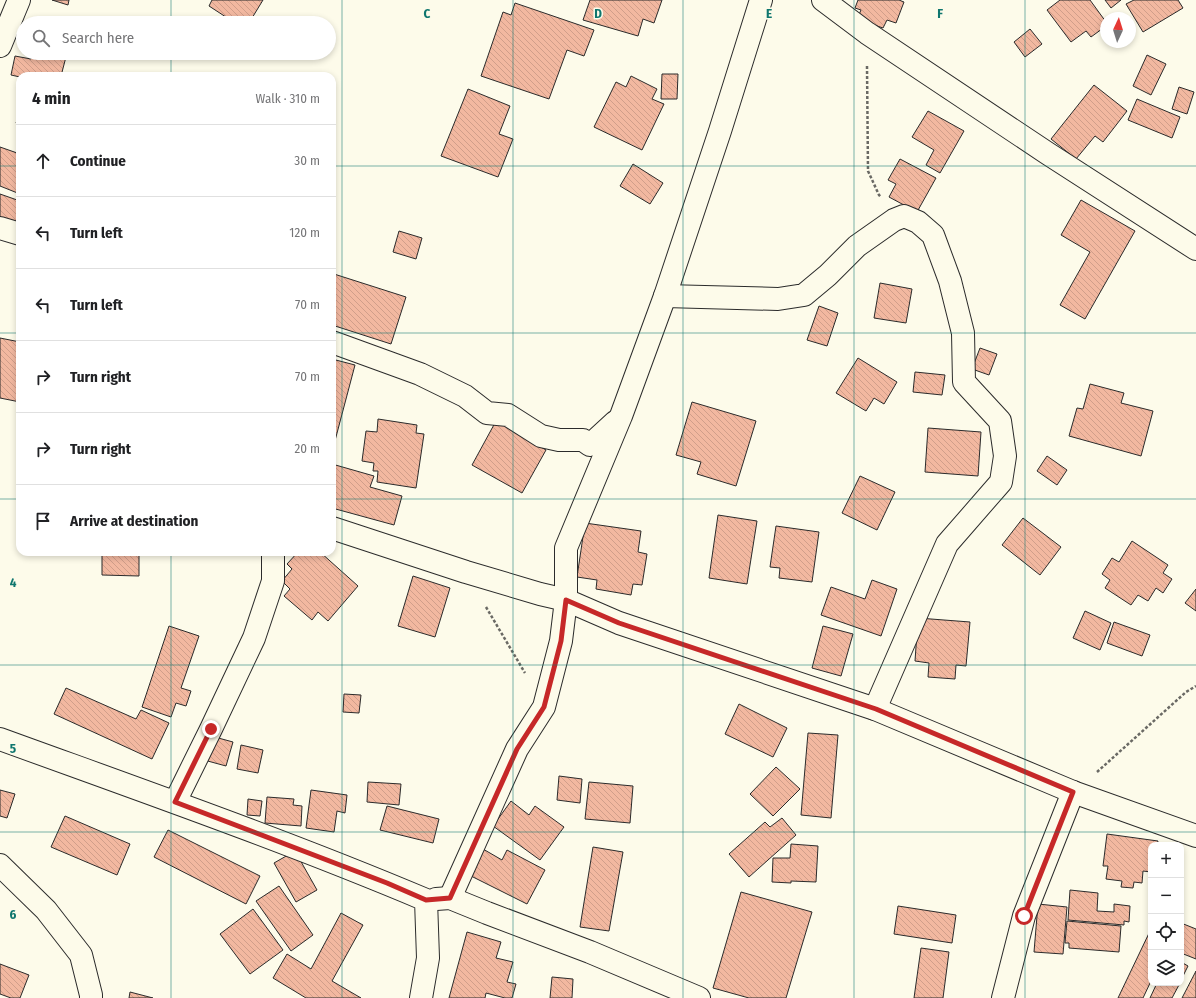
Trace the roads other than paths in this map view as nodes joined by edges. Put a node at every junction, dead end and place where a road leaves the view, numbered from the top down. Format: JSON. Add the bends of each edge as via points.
{"nodes":[{"id":1,"x":19,"y":0,"type":"edge"},
{"id":2,"x":761,"y":0,"type":"edge"},
{"id":3,"x":823,"y":0,"type":"edge"},
{"id":4,"x":0,"y":46,"type":"edge"},
{"id":5,"x":0,"y":228,"type":"edge"},
{"id":6,"x":16,"y":233,"type":"edge"},
{"id":7,"x":1196,"y":249,"type":"edge"},
{"id":8,"x":664,"y":296,"type":"junction"},
{"id":9,"x":336,"y":343,"type":"edge"},
{"id":10,"x":620,"y":416,"type":"junction"},
{"id":11,"x":336,"y":529,"type":"edge"},
{"id":12,"x":273,"y":556,"type":"edge"},
{"id":13,"x":566,"y":600,"type":"junction"},
{"id":14,"x":876,"y":709,"type":"junction"},
{"id":15,"x":0,"y":739,"type":"edge"},
{"id":16,"x":1073,"y":792,"type":"junction"},
{"id":17,"x":175,"y":802,"type":"junction"},
{"id":18,"x":1196,"y":836,"type":"edge"},
{"id":19,"x":0,"y":865,"type":"edge"},
{"id":20,"x":450,"y":898,"type":"junction"},
{"id":21,"x":426,"y":900,"type":"junction"},
{"id":22,"x":91,"y":998,"type":"edge"},
{"id":23,"x":421,"y":998,"type":"edge"},
{"id":24,"x":699,"y":998,"type":"edge"},
{"id":25,"x":1003,"y":998,"type":"edge"}],
"edges":[{"from":1,"to":4,"type":"street"},
{"from":2,"to":8,"type":"street"},
{"from":3,"to":7,"type":"street","via":[[867,33]]},
{"from":5,"to":6,"type":"street"},
{"from":8,"to":10,"type":"street"},
{"from":8,"to":14,"type":"street","via":[[778,300],[804,295],[857,246],[894,220],[904,216],[918,222],[933,235],[950,281],[963,333],[964,382],[1000,421],[1005,456],[1001,482],[947,544]]},
{"from":9,"to":10,"type":"street","via":[[420,374],[465,396],[487,413],[508,415],[541,436],[558,440],[583,440],[590,445]]},
{"from":10,"to":13,"type":"street","via":[[566,548]]},
{"from":11,"to":13,"type":"street","via":[[466,572]]},
{"from":12,"to":17,"type":"street","via":[[273,581],[254,638]]},
{"from":13,"to":14,"type":"street","via":[[619,623]]},
{"from":13,"to":20,"type":"street","via":[[561,641],[544,707],[517,749]]},
{"from":14,"to":16,"type":"street"},
{"from":15,"to":17,"type":"street"},
{"from":16,"to":18,"type":"street"},
{"from":16,"to":25,"type":"street","via":[[1024,916]]},
{"from":17,"to":21,"type":"street"},
{"from":19,"to":22,"type":"street","via":[[46,910],[81,955]]},
{"from":20,"to":21,"type":"street"},
{"from":20,"to":24,"type":"street","via":[[590,952]]},
{"from":21,"to":23,"type":"street","via":[[428,958]]}]}
